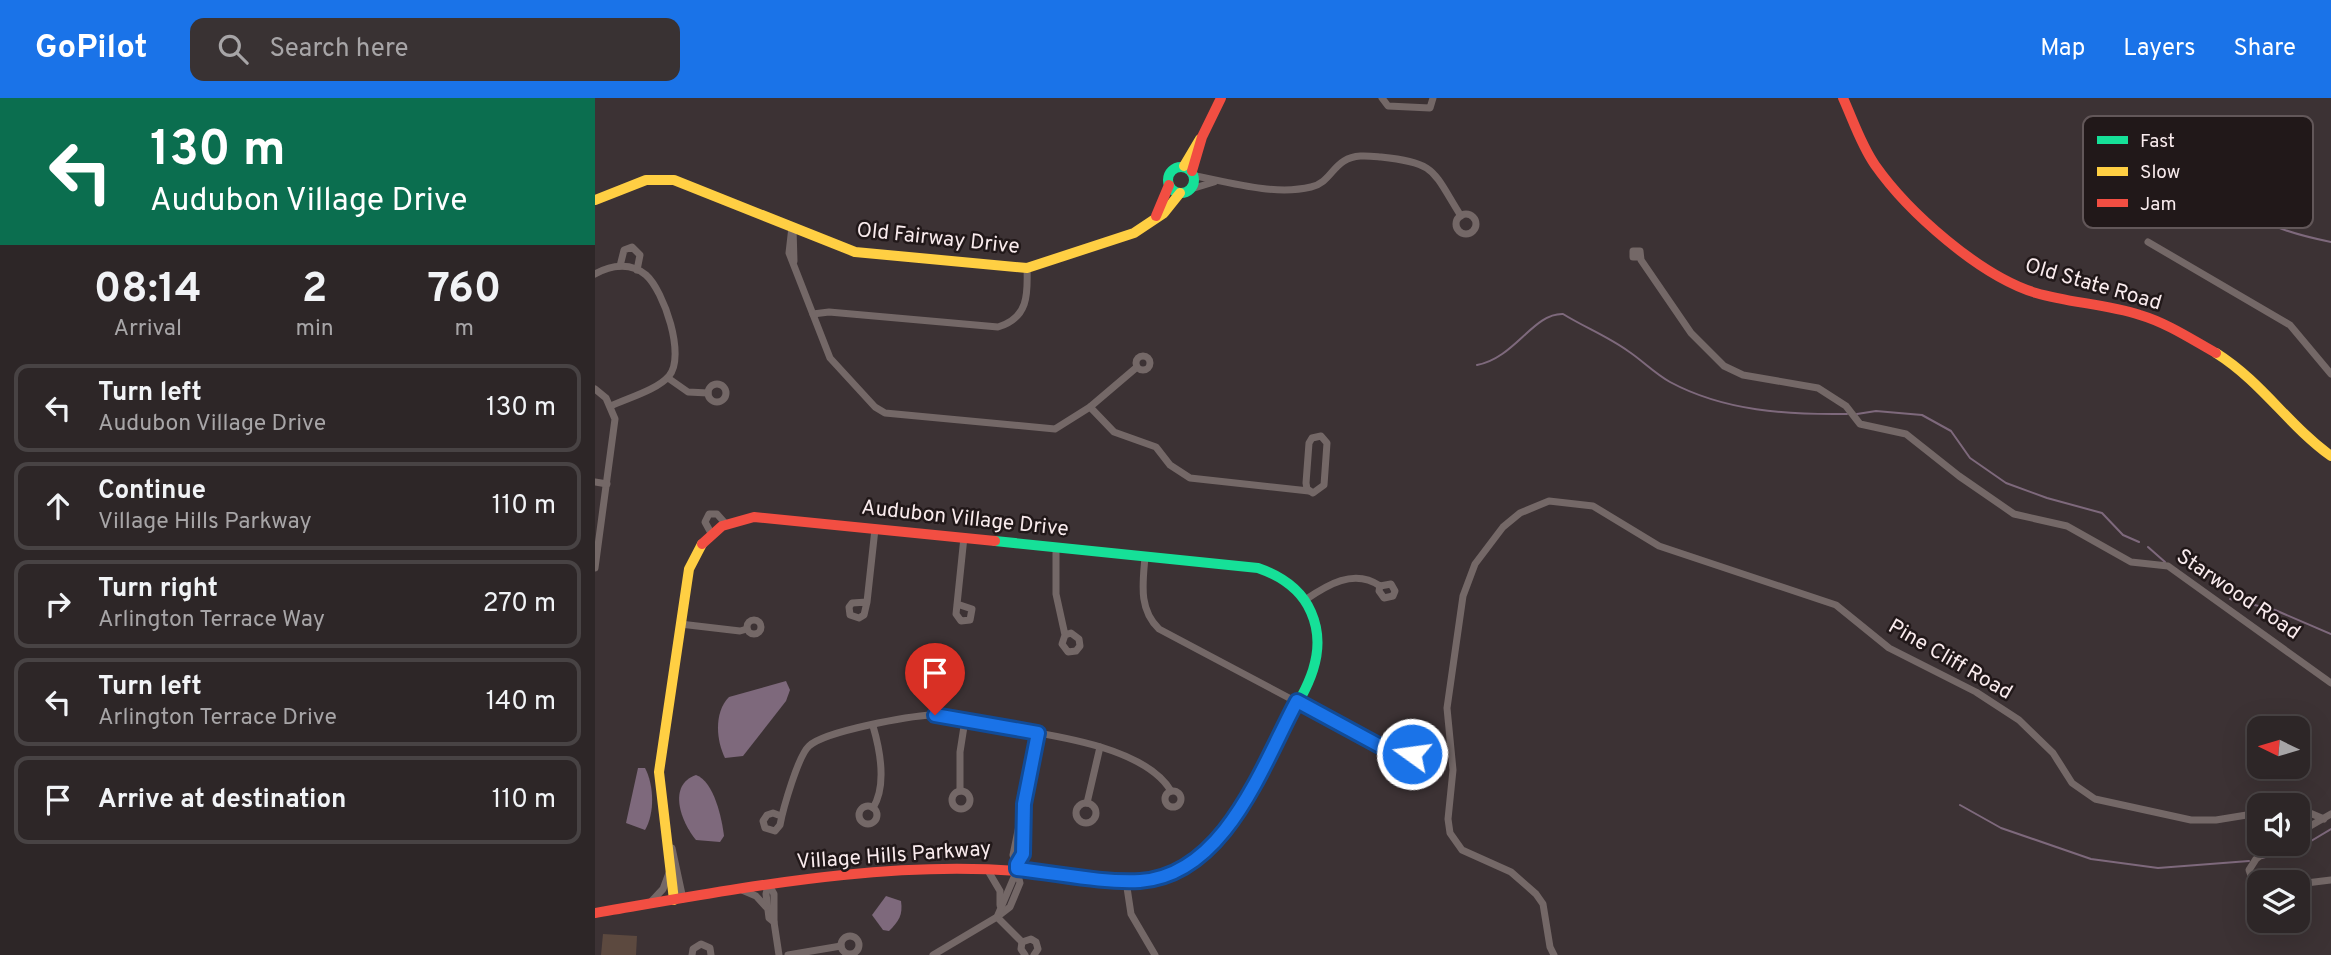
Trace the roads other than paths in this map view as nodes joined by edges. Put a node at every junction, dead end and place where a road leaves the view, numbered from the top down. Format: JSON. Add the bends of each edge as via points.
{"nodes":[{"id":1,"x":1221,"y":98,"type":"edge"},
{"id":2,"x":1382,"y":98,"type":"edge"},
{"id":3,"x":1433,"y":98,"type":"edge"},
{"id":4,"x":1843,"y":98,"type":"edge"},
{"id":5,"x":1190,"y":171,"type":"junction"},
{"id":6,"x":1215,"y":182,"type":"junction"},
{"id":7,"x":1169,"y":185,"type":"junction"},
{"id":8,"x":1191,"y":189,"type":"junction"},
{"id":9,"x":1179,"y":193,"type":"junction"},
{"id":10,"x":595,"y":200,"type":"edge"},
{"id":11,"x":1156,"y":216,"type":"junction"},
{"id":12,"x":1461,"y":216,"type":"dead end"},
{"id":13,"x":792,"y":228,"type":"junction"},
{"id":14,"x":2148,"y":242,"type":"dead end"},
{"id":15,"x":1640,"y":257,"type":"dead end"},
{"id":16,"x":620,"y":266,"type":"junction"},
{"id":17,"x":1027,"y":268,"type":"junction"},
{"id":18,"x":637,"y":270,"type":"junction"},
{"id":19,"x":595,"y":274,"type":"edge"},
{"id":20,"x":813,"y":314,"type":"junction"},
{"id":21,"x":1137,"y":367,"type":"dead end"},
{"id":22,"x":2331,"y":374,"type":"edge"},
{"id":23,"x":668,"y":378,"type":"junction"},
{"id":24,"x":595,"y":389,"type":"edge"},
{"id":25,"x":708,"y":393,"type":"dead end"},
{"id":26,"x":611,"y":407,"type":"junction"},
{"id":27,"x":1090,"y":407,"type":"junction"},
{"id":28,"x":2331,"y":456,"type":"edge"},
{"id":29,"x":595,"y":482,"type":"edge"},
{"id":30,"x":607,"y":484,"type":"junction"},
{"id":31,"x":1309,"y":491,"type":"junction"},
{"id":32,"x":725,"y":523,"type":"junction"},
{"id":33,"x":875,"y":529,"type":"junction"},
{"id":34,"x":711,"y":533,"type":"junction"},
{"id":35,"x":964,"y":537,"type":"junction"},
{"id":36,"x":1056,"y":548,"type":"junction"},
{"id":37,"x":1145,"y":557,"type":"junction"},
{"id":38,"x":595,"y":567,"type":"edge"},
{"id":39,"x":1380,"y":586,"type":"dead end"},
{"id":40,"x":1305,"y":600,"type":"junction"},
{"id":41,"x":867,"y":602,"type":"junction"},
{"id":42,"x":957,"y":604,"type":"junction"},
{"id":43,"x":680,"y":624,"type":"junction"},
{"id":44,"x":747,"y":629,"type":"dead end"},
{"id":45,"x":1065,"y":635,"type":"dead end"},
{"id":46,"x":2331,"y":683,"type":"edge"},
{"id":47,"x":1297,"y":701,"type":"junction"},
{"id":48,"x":965,"y":720,"type":"junction"},
{"id":49,"x":873,"y":726,"type":"junction"},
{"id":50,"x":1038,"y":733,"type":"junction"},
{"id":51,"x":1100,"y":747,"type":"junction"},
{"id":52,"x":1391,"y":752,"type":"dead end"},
{"id":53,"x":960,"y":791,"type":"dead end"},
{"id":54,"x":1171,"y":791,"type":"dead end"},
{"id":55,"x":1245,"y":797,"type":"joint"},
{"id":56,"x":1087,"y":803,"type":"dead end"},
{"id":57,"x":873,"y":808,"type":"dead end"},
{"id":58,"x":2310,"y":811,"type":"edge"},
{"id":59,"x":2247,"y":814,"type":"edge"},
{"id":60,"x":781,"y":816,"type":"dead end"},
{"id":61,"x":2328,"y":816,"type":"edge"},
{"id":62,"x":2310,"y":826,"type":"edge"},
{"id":63,"x":667,"y":839,"type":"junction"},
{"id":64,"x":2260,"y":856,"type":"edge"},
{"id":65,"x":1017,"y":867,"type":"junction"},
{"id":66,"x":987,"y":869,"type":"junction"},
{"id":67,"x":2249,"y":870,"type":"edge"},
{"id":68,"x":669,"y":873,"type":"junction"},
{"id":69,"x":2331,"y":880,"type":"edge"},
{"id":70,"x":1126,"y":881,"type":"junction"},
{"id":71,"x":2310,"y":883,"type":"edge"},
{"id":72,"x":768,"y":884,"type":"junction"},
{"id":73,"x":738,"y":889,"type":"junction"},
{"id":74,"x":678,"y":899,"type":"junction"},
{"id":75,"x":649,"y":904,"type":"junction"},
{"id":76,"x":1000,"y":906,"type":"junction"},
{"id":77,"x":595,"y":913,"type":"edge"},
{"id":78,"x":768,"y":913,"type":"junction"},
{"id":79,"x":997,"y":917,"type":"junction"},
{"id":80,"x":773,"y":922,"type":"junction"},
{"id":81,"x":1022,"y":942,"type":"junction"},
{"id":82,"x":841,"y":946,"type":"dead end"},
{"id":83,"x":692,"y":955,"type":"edge"},
{"id":84,"x":711,"y":955,"type":"edge"},
{"id":85,"x":779,"y":955,"type":"edge"},
{"id":86,"x":788,"y":955,"type":"edge"},
{"id":87,"x":933,"y":955,"type":"edge"},
{"id":88,"x":1025,"y":955,"type":"edge"},
{"id":89,"x":1034,"y":955,"type":"edge"},
{"id":90,"x":1155,"y":955,"type":"edge"},
{"id":91,"x":1554,"y":955,"type":"edge"}],
"edges":[{"from":1,"to":5,"type":"street","via":[[1195,144]]},
{"from":2,"to":3,"type":"street","via":[[1388,106],[1423,109],[1430,108]]},
{"from":4,"to":28,"type":"street","name":"Old State Road","via":[[1874,164],[1945,235],[2026,290],[2139,315],[2170,327],[2248,375]]},
{"from":5,"to":6,"type":"street"},
{"from":5,"to":7,"type":"street","via":[[1171,171]]},
{"from":5,"to":8,"type":"street"},
{"from":6,"to":8,"type":"street"},
{"from":6,"to":12,"type":"street","via":[[1299,189],[1320,184],[1352,157],[1412,161],[1434,173]]},
{"from":7,"to":9,"type":"street"},
{"from":7,"to":11,"type":"street"},
{"from":8,"to":9,"type":"street"},
{"from":9,"to":11,"type":"street","name":"Old Fairway Drive","via":[[1164,213]]},
{"from":10,"to":13,"type":"street","name":"Old Fairway Drive","via":[[646,180],[674,180]]},
{"from":11,"to":17,"type":"street","name":"Old Fairway Drive","via":[[1134,233]]},
{"from":13,"to":17,"type":"street","name":"Old Fairway Drive","via":[[861,253]]},
{"from":13,"to":20,"type":"street","via":[[789,253]]},
{"from":14,"to":22,"type":"street","via":[[2290,325]]},
{"from":15,"to":46,"type":"street","name":"Starwood Road","via":[[1681,320],[1724,366],[1743,376],[1818,388],[1846,406],[1860,424],[1906,434],[2014,514],[2067,526],[2131,562],[2168,566]]},
{"from":16,"to":18,"type":"street"},
{"from":16,"to":18,"type":"street","via":[[624,250],[632,247],[639,255]]},
{"from":16,"to":19,"type":"street"},
{"from":17,"to":20,"type":"street","via":[[1025,306],[998,327]]},
{"from":18,"to":23,"type":"street","via":[[654,285],[676,340],[675,363]]},
{"from":20,"to":27,"type":"street","via":[[830,358],[885,413],[1042,430],[1062,427]]},
{"from":21,"to":27,"type":"street"},
{"from":23,"to":25,"type":"street","via":[[688,392]]},
{"from":23,"to":26,"type":"street"},
{"from":24,"to":26,"type":"street"},
{"from":26,"to":30,"type":"street","via":[[615,419]]},
{"from":27,"to":31,"type":"street","via":[[1114,432],[1156,447],[1170,465],[1190,478]]},
{"from":29,"to":30,"type":"street"},
{"from":30,"to":38,"type":"street"},
{"from":31,"to":31,"type":"street","via":[[1317,492],[1324,485],[1327,443],[1321,436],[1309,443]]},
{"from":32,"to":33,"type":"street","name":"Audubon Village Drive","via":[[754,517]]},
{"from":32,"to":34,"type":"street","name":"Audubon Village Drive"},
{"from":32,"to":34,"type":"street","via":[[717,514],[709,514],[705,522]]},
{"from":33,"to":35,"type":"street","name":"Audubon Village Drive"},
{"from":33,"to":41,"type":"street"},
{"from":34,"to":43,"type":"street","name":"Audubon Village Drive","via":[[692,560]]},
{"from":35,"to":36,"type":"street","name":"Audubon Village Drive"},
{"from":35,"to":42,"type":"street"},
{"from":36,"to":37,"type":"street","name":"Audubon Village Drive"},
{"from":36,"to":45,"type":"street","via":[[1056,594]]},
{"from":37,"to":40,"type":"street","name":"Audubon Village Drive","via":[[1258,568],[1285,579]]},
{"from":37,"to":47,"type":"street","via":[[1144,602],[1154,624]]},
{"from":39,"to":40,"type":"street","via":[[1345,579]]},
{"from":40,"to":47,"type":"street","name":"Audubon Village Drive","via":[[1316,625],[1318,650]]},
{"from":41,"to":41,"type":"street","via":[[856,619],[850,615],[852,603]]},
{"from":42,"to":42,"type":"street","via":[[956,614],[964,622],[973,614],[968,605]]},
{"from":43,"to":44,"type":"street"},
{"from":43,"to":63,"type":"street","name":"Audubon Village Drive","via":[[659,772]]},
{"from":47,"to":52,"type":"street"},
{"from":47,"to":55,"type":"street","name":"Audubon Village Drive"},
{"from":48,"to":49,"type":"street","via":[[935,715]]},
{"from":48,"to":50,"type":"street"},
{"from":48,"to":53,"type":"street"},
{"from":49,"to":57,"type":"street","via":[[880,771]]},
{"from":49,"to":60,"type":"street","via":[[827,736],[810,745]]},
{"from":50,"to":51,"type":"street"},
{"from":50,"to":65,"type":"street","via":[[1017,825],[1013,855]]},
{"from":51,"to":54,"type":"street","via":[[1141,766],[1166,782]]},
{"from":51,"to":56,"type":"street"},
{"from":55,"to":70,"type":"street","name":"Village Hills Parkway","via":[[1223,834],[1192,863],[1153,878]]},
{"from":58,"to":61,"type":"street"},
{"from":59,"to":91,"type":"street","name":"Pine Cliff Road","via":[[2191,820],[2095,799],[2072,783],[2053,753],[2019,720],[1976,692],[1889,648],[1836,605],[1659,545],[1593,506],[1556,501],[1532,506],[1503,527],[1475,565],[1459,615],[1447,708],[1453,770],[1450,833],[1469,855],[1511,872],[1529,886],[1543,904]]},
{"from":61,"to":62,"type":"street"},
{"from":63,"to":68,"type":"street","name":"Audubon Village Drive"},
{"from":63,"to":74,"type":"street","name":"Audubon Village Drive"},
{"from":64,"to":67,"type":"street"},
{"from":65,"to":66,"type":"street","name":"Village Hills Parkway"},
{"from":65,"to":70,"type":"street","name":"Village Hills Parkway"},
{"from":65,"to":76,"type":"street"},
{"from":65,"to":79,"type":"street","via":[[1018,891],[1010,907]]},
{"from":66,"to":72,"type":"street","name":"Village Hills Parkway"},
{"from":66,"to":76,"type":"street","via":[[1000,891]]},
{"from":68,"to":74,"type":"street","name":"Audubon Village Drive"},
{"from":68,"to":75,"type":"street","via":[[663,889]]},
{"from":69,"to":71,"type":"street"},
{"from":70,"to":90,"type":"street","via":[[1131,914]]},
{"from":72,"to":73,"type":"street","name":"Village Hills Parkway"},
{"from":72,"to":78,"type":"street"},
{"from":72,"to":80,"type":"street","via":[[774,898]]},
{"from":73,"to":74,"type":"street","name":"Village Hills Parkway"},
{"from":73,"to":78,"type":"street","via":[[756,895]]},
{"from":74,"to":75,"type":"street","name":"Village Hills Parkway"},
{"from":75,"to":77,"type":"street","name":"Village Hills Parkway"},
{"from":76,"to":79,"type":"street"},
{"from":78,"to":80,"type":"street"},
{"from":79,"to":81,"type":"street"},
{"from":79,"to":87,"type":"street"},
{"from":80,"to":85,"type":"street"},
{"from":81,"to":88,"type":"street"},
{"from":81,"to":89,"type":"street","via":[[1036,942]]},
{"from":82,"to":86,"type":"street"},
{"from":83,"to":84,"type":"street","via":[[701,944],[710,948]]}]}
